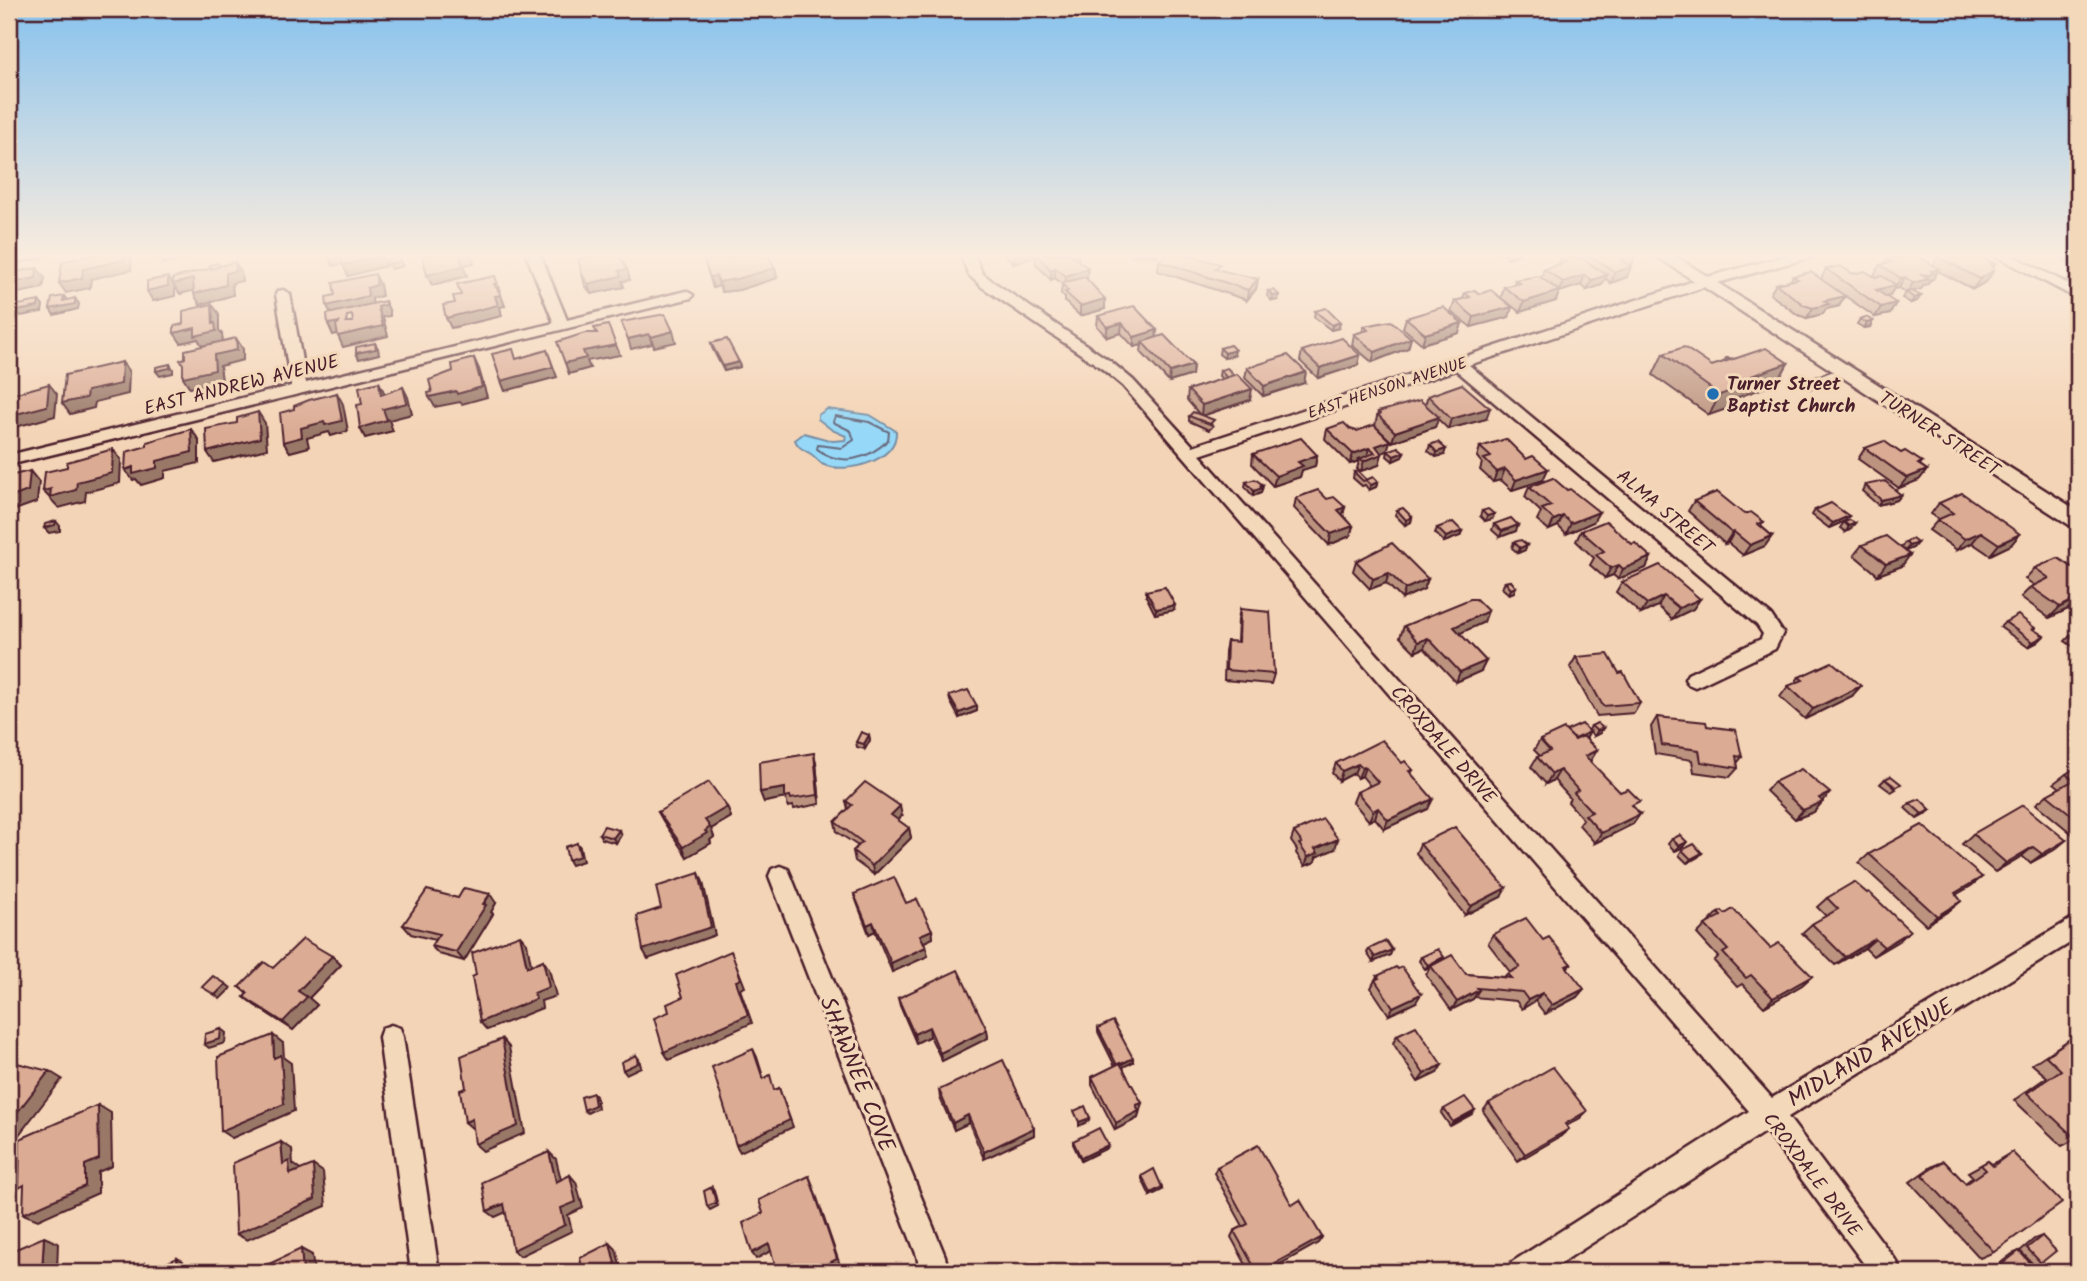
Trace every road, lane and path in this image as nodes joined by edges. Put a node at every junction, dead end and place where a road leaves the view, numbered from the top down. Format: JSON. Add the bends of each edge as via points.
{"nodes":[{"id":1,"x":287,"y":314,"type":"edge"},
{"id":2,"x":557,"y":314,"type":"edge"},
{"id":3,"x":608,"y":314,"type":"edge"},
{"id":4,"x":1031,"y":314,"type":"edge"},
{"id":5,"x":1609,"y":314,"type":"edge"},
{"id":6,"x":1755,"y":314,"type":"edge"},
{"id":7,"x":562,"y":325,"type":"junction"},
{"id":8,"x":1458,"y":364,"type":"junction"},
{"id":9,"x":1845,"y":371,"type":"junction"},
{"id":10,"x":1811,"y":383,"type":"dead end"},
{"id":11,"x":299,"y":389,"type":"junction"},
{"id":12,"x":1189,"y":453,"type":"junction"},
{"id":13,"x":9,"y":460,"type":"edge"},
{"id":14,"x":2078,"y":521,"type":"edge"},
{"id":15,"x":1695,"y":679,"type":"dead end"},
{"id":16,"x":780,"y":876,"type":"dead end"},
{"id":17,"x":2078,"y":926,"type":"edge"},
{"id":18,"x":391,"y":1037,"type":"dead end"},
{"id":19,"x":1769,"y":1114,"type":"junction"},
{"id":20,"x":425,"y":1272,"type":"edge"},
{"id":21,"x":934,"y":1272,"type":"edge"},
{"id":22,"x":1522,"y":1272,"type":"edge"},
{"id":23,"x":1887,"y":1272,"type":"edge"}],
"edges":[{"from":1,"to":11,"type":"street"},
{"from":2,"to":7,"type":"street"},
{"from":3,"to":7,"type":"street","name":"EAST ANDREW AVENUE"},
{"from":4,"to":12,"type":"street","name":"CROXDALE DRIVE","via":[[1128,383]]},
{"from":5,"to":8,"type":"street","name":"EAST HENSON AVENUE"},
{"from":6,"to":9,"type":"street","name":"TURNER STREET"},
{"from":7,"to":11,"type":"street","name":"EAST ANDREW AVENUE"},
{"from":8,"to":12,"type":"street","name":"EAST HENSON AVENUE"},
{"from":8,"to":15,"type":"street","name":"ALMA STREET","via":[[1764,620],[1773,633],[1768,644]]},
{"from":9,"to":10,"type":"lane"},
{"from":9,"to":14,"type":"street","name":"TURNER STREET"},
{"from":11,"to":13,"type":"street","name":"EAST ANDREW AVENUE"},
{"from":12,"to":19,"type":"street","name":"CROXDALE DRIVE"},
{"from":16,"to":21,"type":"street","name":"SHAWNEE COVE"},
{"from":17,"to":19,"type":"street","name":"MIDLAND AVENUE"},
{"from":18,"to":20,"type":"street"},
{"from":19,"to":22,"type":"street","name":"MIDLAND AVENUE"},
{"from":19,"to":23,"type":"street","name":"CROXDALE DRIVE"}]}
